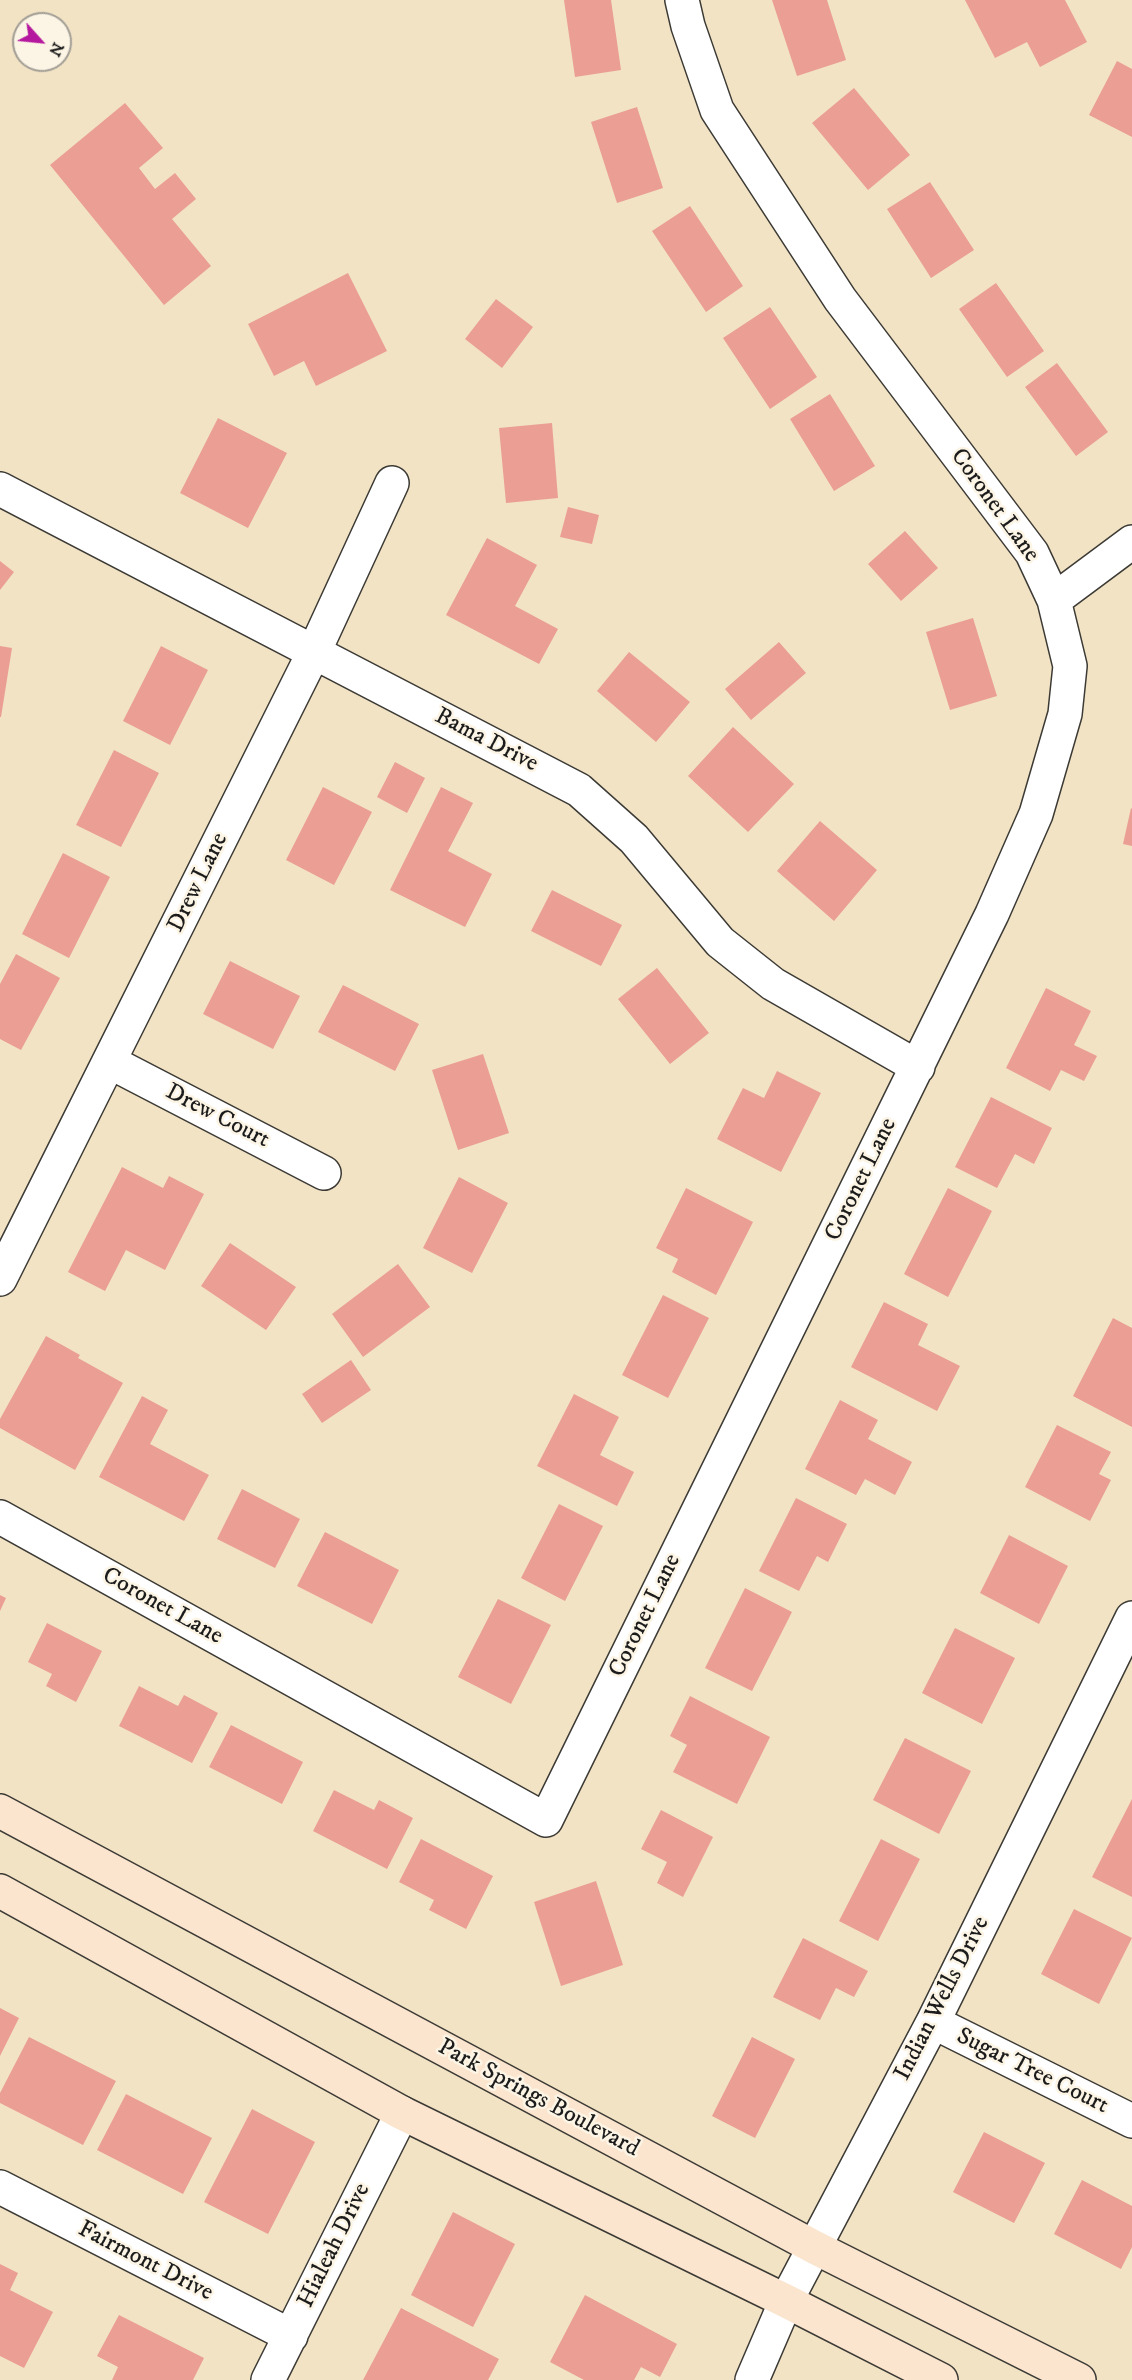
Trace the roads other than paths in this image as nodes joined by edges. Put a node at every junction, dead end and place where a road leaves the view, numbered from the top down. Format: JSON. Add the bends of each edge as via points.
{"nodes":[{"id":1,"x":682,"y":0,"type":"edge"},
{"id":2,"x":392,"y":483,"type":"dead end"},
{"id":3,"x":0,"y":489,"type":"edge"},
{"id":4,"x":1132,"y":542,"type":"edge"},
{"id":5,"x":1054,"y":600,"type":"junction"},
{"id":6,"x":314,"y":652,"type":"junction"},
{"id":7,"x":110,"y":1062,"type":"junction"},
{"id":8,"x":918,"y":1067,"type":"junction"},
{"id":9,"x":324,"y":1173,"type":"dead end"},
{"id":10,"x":0,"y":1279,"type":"edge"},
{"id":11,"x":0,"y":1517,"type":"edge"},
{"id":12,"x":1132,"y":1617,"type":"edge"},
{"id":13,"x":0,"y":1811,"type":"edge"},
{"id":14,"x":0,"y":1891,"type":"edge"},
{"id":15,"x":933,"y":2022,"type":"junction"},
{"id":16,"x":402,"y":2113,"type":"junction"},
{"id":17,"x":1132,"y":2121,"type":"edge"},
{"id":18,"x":0,"y":2187,"type":"edge"},
{"id":19,"x":814,"y":2247,"type":"junction"},
{"id":20,"x":786,"y":2301,"type":"junction"},
{"id":21,"x":291,"y":2336,"type":"junction"},
{"id":22,"x":268,"y":2380,"type":"edge"},
{"id":23,"x":752,"y":2380,"type":"edge"},
{"id":24,"x":941,"y":2380,"type":"edge"},
{"id":25,"x":1079,"y":2380,"type":"edge"}],
"edges":[{"from":1,"to":5,"type":"street","name":"Coronet Lane","via":[[717,110],[840,299],[1032,553]]},
{"from":2,"to":6,"type":"street","name":"Drew Lane"},
{"from":3,"to":6,"type":"street","name":"Bama Drive"},
{"from":4,"to":5,"type":"street"},
{"from":5,"to":8,"type":"street","name":"Coronet Lane","via":[[1070,666],[1065,714],[1036,814]]},
{"from":6,"to":7,"type":"street","name":"Drew Lane"},
{"from":6,"to":8,"type":"street","name":"Bama Drive","via":[[579,790],[634,839],[720,942],[773,984]]},
{"from":7,"to":9,"type":"street","name":"Drew Court"},
{"from":7,"to":10,"type":"street","name":"Drew Lane"},
{"from":8,"to":11,"type":"street","name":"Coronet Lane","via":[[546,1820]]},
{"from":12,"to":15,"type":"street","name":"Indian Wells Drive"},
{"from":13,"to":19,"type":"main road","name":"Park Springs Boulevard"},
{"from":14,"to":16,"type":"main road"},
{"from":15,"to":17,"type":"street","name":"Sugar Tree Court"},
{"from":15,"to":19,"type":"street","name":"Indian Wells Drive"},
{"from":16,"to":20,"type":"main road"},
{"from":16,"to":21,"type":"street","name":"Hialeah Drive"},
{"from":18,"to":21,"type":"street","name":"Fairmont Drive"},
{"from":19,"to":20,"type":"street","name":"Indian Wells Drive"},
{"from":19,"to":25,"type":"main road","name":"Park Springs Boulevard"},
{"from":20,"to":23,"type":"street","name":"Indian Wells Drive"},
{"from":20,"to":24,"type":"main road"},
{"from":21,"to":22,"type":"street","name":"Hialeah Drive"}]}
